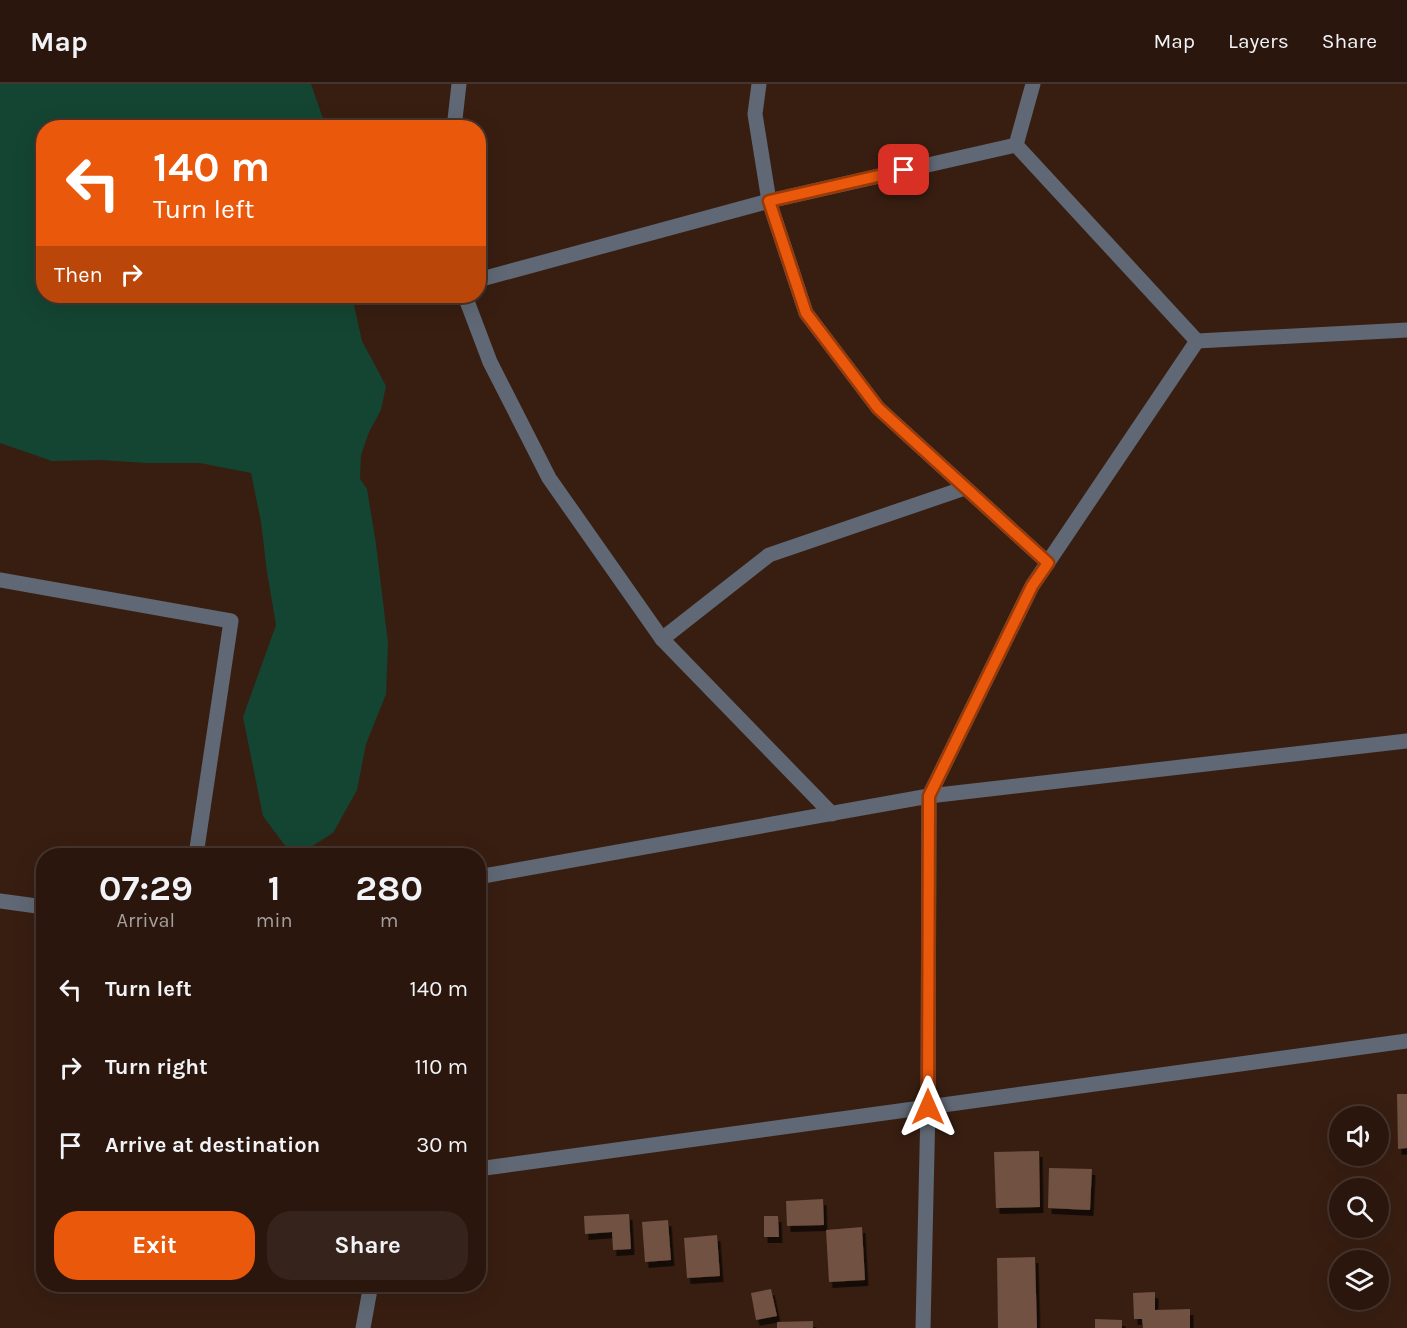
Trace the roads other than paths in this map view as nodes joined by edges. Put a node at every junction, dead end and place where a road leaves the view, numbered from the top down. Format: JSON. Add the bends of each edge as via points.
{"nodes":[{"id":1,"x":459,"y":84,"type":"edge"},
{"id":2,"x":759,"y":84,"type":"edge"},
{"id":3,"x":1033,"y":84,"type":"edge"},
{"id":4,"x":455,"y":120,"type":"edge"},
{"id":5,"x":1016,"y":145,"type":"junction"},
{"id":6,"x":769,"y":201,"type":"junction"},
{"id":7,"x":486,"y":278,"type":"edge"},
{"id":8,"x":468,"y":303,"type":"edge"},
{"id":9,"x":1407,"y":330,"type":"edge"},
{"id":10,"x":1197,"y":341,"type":"junction"},
{"id":11,"x":965,"y":488,"type":"junction"},
{"id":12,"x":1048,"y":563,"type":"junction"},
{"id":13,"x":0,"y":580,"type":"edge"},
{"id":14,"x":662,"y":639,"type":"junction"},
{"id":15,"x":1407,"y":741,"type":"edge"},
{"id":16,"x":929,"y":796,"type":"junction"},
{"id":17,"x":832,"y":814,"type":"junction"},
{"id":18,"x":197,"y":848,"type":"edge"},
{"id":19,"x":486,"y":876,"type":"edge"},
{"id":20,"x":0,"y":901,"type":"edge"},
{"id":21,"x":36,"y":907,"type":"edge"},
{"id":22,"x":1407,"y":1041,"type":"edge"},
{"id":23,"x":928,"y":1107,"type":"junction"},
{"id":24,"x":486,"y":1168,"type":"edge"},
{"id":25,"x":370,"y":1292,"type":"edge"},
{"id":26,"x":363,"y":1328,"type":"edge"},
{"id":27,"x":923,"y":1328,"type":"edge"}],
"edges":[{"from":1,"to":4,"type":"street"},
{"from":2,"to":6,"type":"street","via":[[755,114]]},
{"from":3,"to":5,"type":"street"},
{"from":5,"to":6,"type":"street"},
{"from":5,"to":10,"type":"street"},
{"from":6,"to":7,"type":"street"},
{"from":6,"to":11,"type":"street","via":[[806,313],[878,408]]},
{"from":8,"to":14,"type":"street","via":[[490,362],[549,478]]},
{"from":9,"to":10,"type":"street"},
{"from":10,"to":12,"type":"street"},
{"from":11,"to":12,"type":"street"},
{"from":11,"to":14,"type":"street","via":[[769,555]]},
{"from":12,"to":16,"type":"street","via":[[1032,586]]},
{"from":13,"to":18,"type":"street","via":[[231,621]]},
{"from":14,"to":17,"type":"street"},
{"from":15,"to":16,"type":"street"},
{"from":16,"to":17,"type":"street"},
{"from":16,"to":23,"type":"street"},
{"from":17,"to":19,"type":"street"},
{"from":20,"to":21,"type":"street"},
{"from":22,"to":23,"type":"street"},
{"from":23,"to":24,"type":"street"},
{"from":23,"to":27,"type":"street"},
{"from":25,"to":26,"type":"street"}]}
